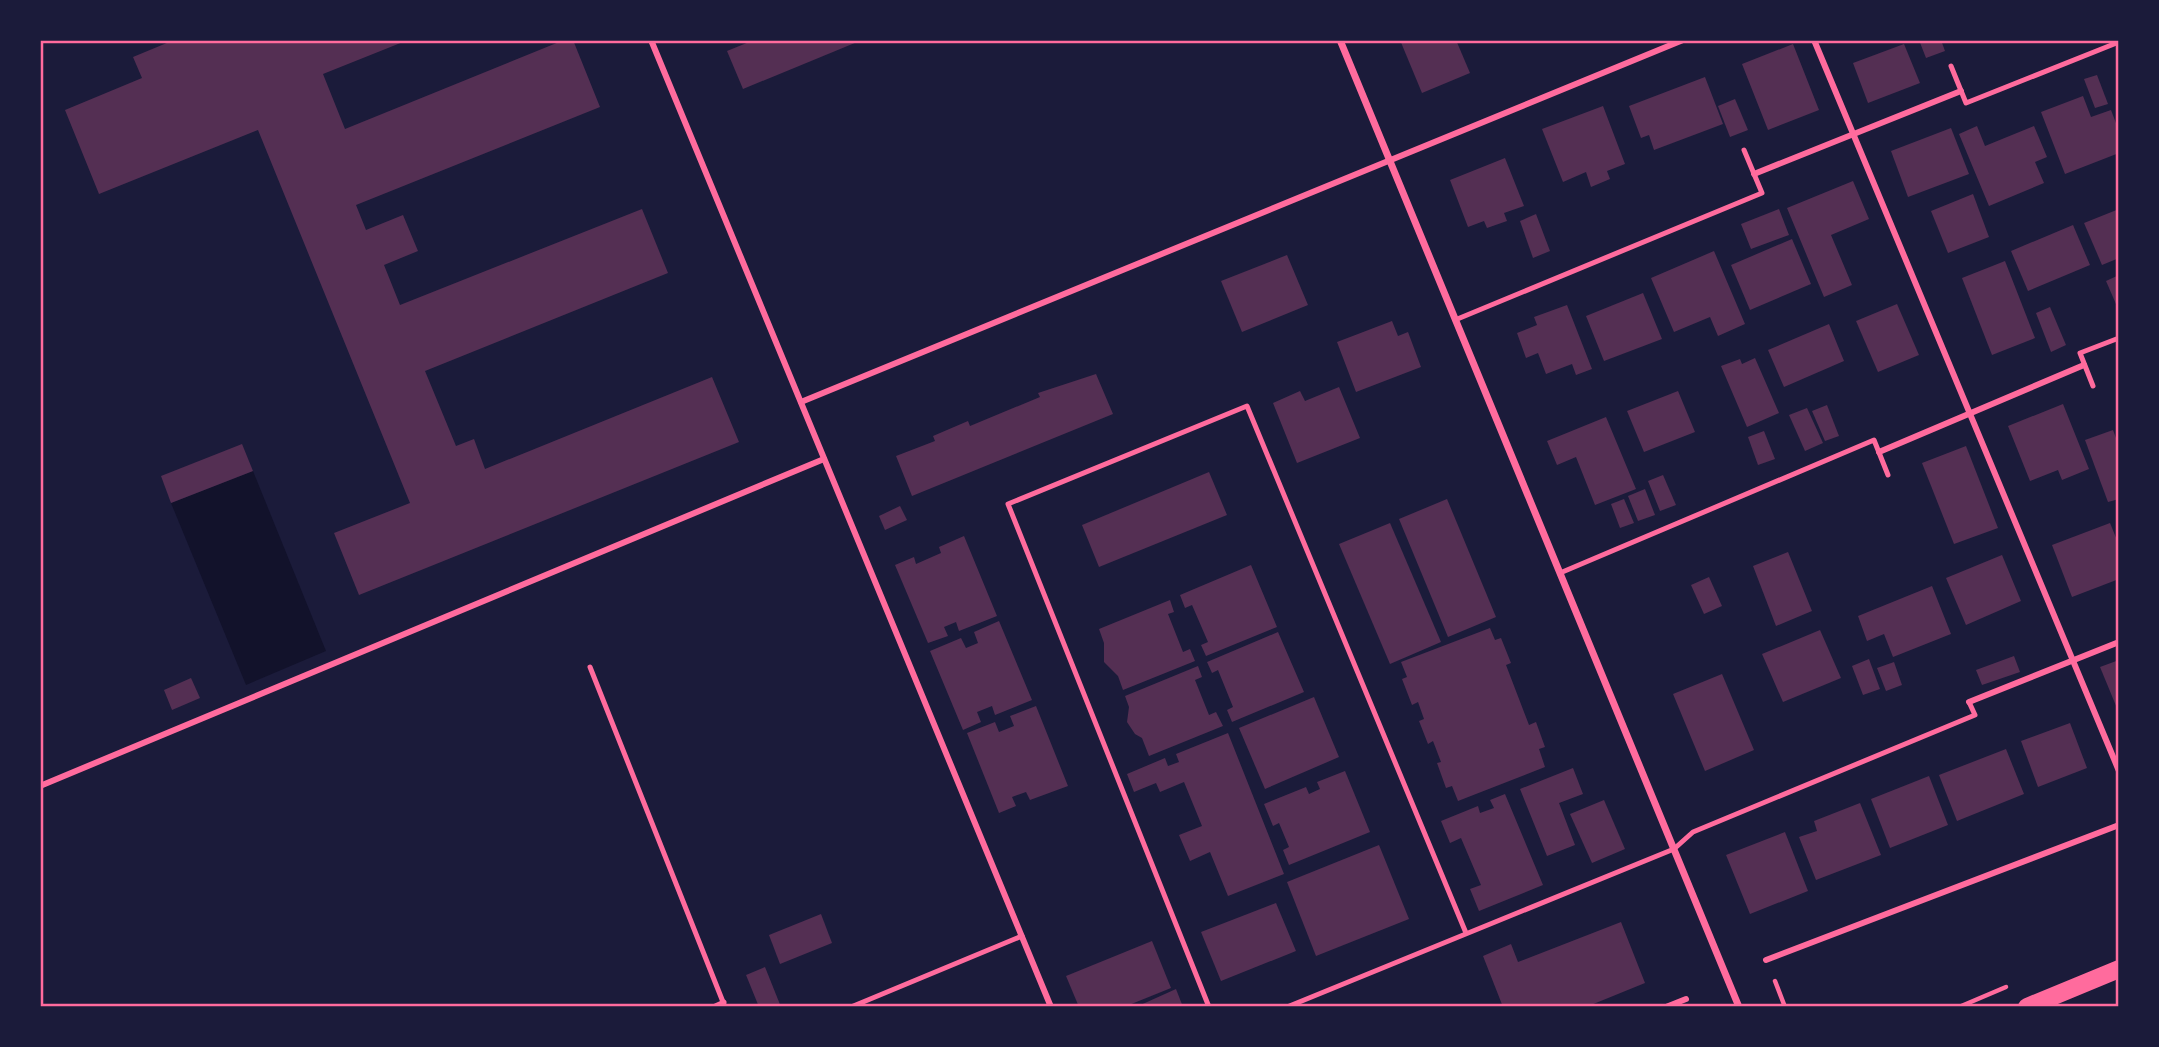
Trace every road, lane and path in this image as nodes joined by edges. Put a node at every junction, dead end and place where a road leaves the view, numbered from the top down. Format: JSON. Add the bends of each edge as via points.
{"nodes":[{"id":1,"x":651,"y":40,"type":"edge"},
{"id":2,"x":1340,"y":40,"type":"edge"},
{"id":3,"x":1683,"y":40,"type":"edge"},
{"id":4,"x":1814,"y":40,"type":"edge"},
{"id":5,"x":2119,"y":42,"type":"edge"},
{"id":6,"x":1951,"y":66,"type":"dead end"},
{"id":7,"x":1961,"y":91,"type":"junction"},
{"id":8,"x":1854,"y":134,"type":"junction"},
{"id":9,"x":1744,"y":150,"type":"dead end"},
{"id":10,"x":1390,"y":161,"type":"junction"},
{"id":11,"x":1754,"y":174,"type":"junction"},
{"id":12,"x":1455,"y":320,"type":"junction"},
{"id":13,"x":2119,"y":338,"type":"edge"},
{"id":14,"x":2084,"y":365,"type":"junction"},
{"id":15,"x":2093,"y":386,"type":"dead end"},
{"id":16,"x":801,"y":402,"type":"junction"},
{"id":17,"x":1970,"y":413,"type":"junction"},
{"id":18,"x":1879,"y":452,"type":"junction"},
{"id":19,"x":824,"y":459,"type":"junction"},
{"id":20,"x":1888,"y":475,"type":"dead end"},
{"id":21,"x":1560,"y":573,"type":"junction"},
{"id":22,"x":2119,"y":642,"type":"edge"},
{"id":23,"x":2073,"y":661,"type":"junction"},
{"id":24,"x":590,"y":667,"type":"dead end"},
{"id":25,"x":1969,"y":702,"type":"joint"},
{"id":26,"x":2119,"y":771,"type":"edge"},
{"id":27,"x":40,"y":786,"type":"edge"},
{"id":28,"x":2119,"y":825,"type":"edge"},
{"id":29,"x":1674,"y":849,"type":"junction"},
{"id":30,"x":1466,"y":933,"type":"junction"},
{"id":31,"x":1022,"y":936,"type":"junction"},
{"id":32,"x":1766,"y":960,"type":"dead end"},
{"id":33,"x":2119,"y":969,"type":"edge"},
{"id":34,"x":1686,"y":999,"type":"dead end"},
{"id":35,"x":724,"y":1004,"type":"edge"},
{"id":36,"x":713,"y":1007,"type":"edge"},
{"id":37,"x":851,"y":1007,"type":"edge"},
{"id":38,"x":1051,"y":1007,"type":"edge"},
{"id":39,"x":1209,"y":1007,"type":"edge"},
{"id":40,"x":1287,"y":1007,"type":"edge"},
{"id":41,"x":1666,"y":1007,"type":"edge"},
{"id":42,"x":1739,"y":1007,"type":"edge"},
{"id":43,"x":2027,"y":1007,"type":"edge"}],
"edges":[{"from":1,"to":16,"type":"street"},
{"from":2,"to":10,"type":"street"},
{"from":3,"to":10,"type":"street"},
{"from":4,"to":8,"type":"street"},
{"from":5,"to":7,"type":"lane","via":[[1966,103]]},
{"from":6,"to":7,"type":"lane"},
{"from":7,"to":8,"type":"street"},
{"from":8,"to":11,"type":"street"},
{"from":8,"to":17,"type":"street"},
{"from":9,"to":11,"type":"lane"},
{"from":10,"to":12,"type":"street"},
{"from":10,"to":16,"type":"street"},
{"from":11,"to":12,"type":"lane","via":[[1762,193]]},
{"from":12,"to":21,"type":"street"},
{"from":13,"to":14,"type":"lane","via":[[2080,353]]},
{"from":14,"to":15,"type":"lane"},
{"from":14,"to":17,"type":"street"},
{"from":16,"to":19,"type":"street"},
{"from":17,"to":18,"type":"street"},
{"from":17,"to":23,"type":"street"},
{"from":18,"to":20,"type":"lane"},
{"from":18,"to":21,"type":"lane","via":[[1874,440]]},
{"from":19,"to":27,"type":"street"},
{"from":19,"to":31,"type":"street"},
{"from":21,"to":29,"type":"street"},
{"from":22,"to":23,"type":"street"},
{"from":23,"to":25,"type":"street"},
{"from":23,"to":26,"type":"street"},
{"from":24,"to":35,"type":"lane"},
{"from":25,"to":29,"type":"lane","via":[[1975,715],[1693,832]]},
{"from":28,"to":32,"type":"street"},
{"from":29,"to":30,"type":"lane"},
{"from":29,"to":42,"type":"street"},
{"from":30,"to":39,"type":"lane","via":[[1247,406],[1007,504]]},
{"from":30,"to":40,"type":"lane"},
{"from":31,"to":37,"type":"lane"},
{"from":31,"to":38,"type":"street"},
{"from":33,"to":43,"type":"main road"},
{"from":34,"to":41,"type":"street"},
{"from":35,"to":36,"type":"lane"}]}
